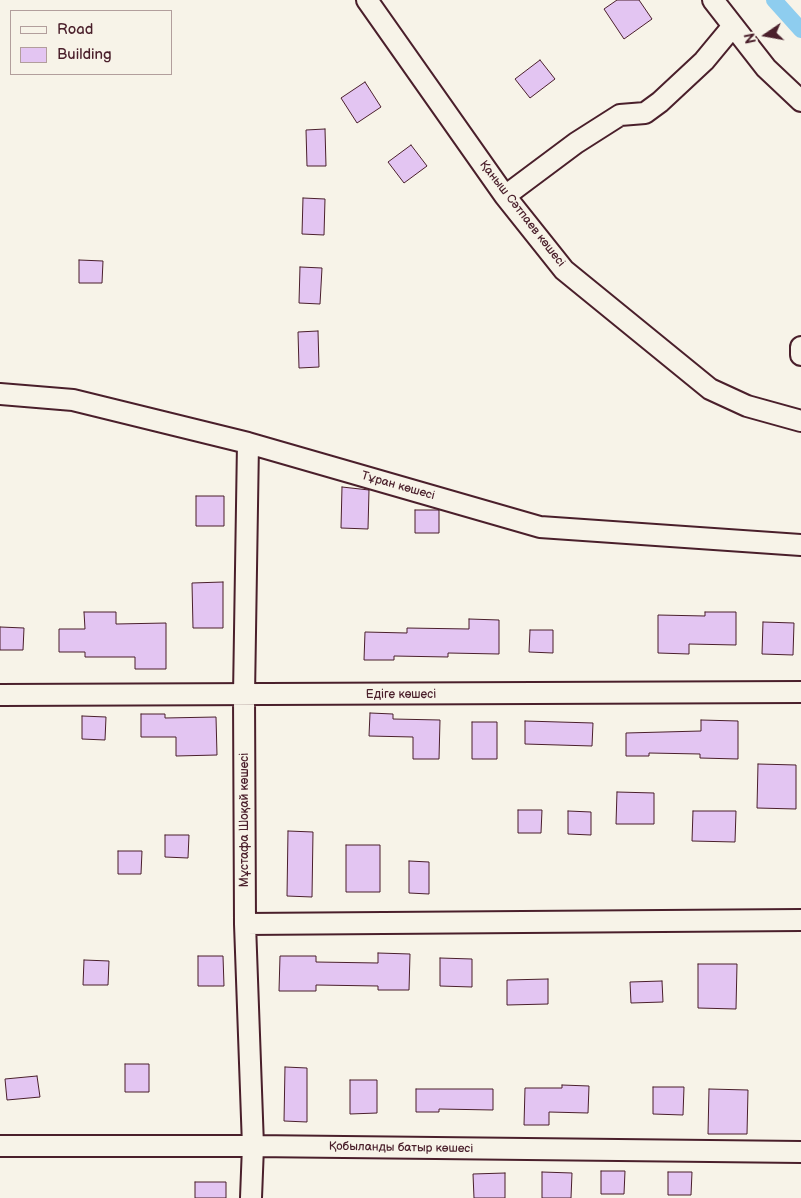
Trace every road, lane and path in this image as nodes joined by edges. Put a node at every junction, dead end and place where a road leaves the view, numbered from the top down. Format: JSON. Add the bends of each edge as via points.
{"nodes":[{"id":1,"x":367,"y":0,"type":"edge"},
{"id":2,"x":713,"y":0,"type":"edge"},
{"id":3,"x":733,"y":26,"type":"junction"},
{"id":4,"x":801,"y":101,"type":"edge"},
{"id":5,"x":505,"y":196,"type":"junction"},
{"id":6,"x":801,"y":347,"type":"edge"},
{"id":7,"x":801,"y":355,"type":"edge"},
{"id":8,"x":0,"y":394,"type":"edge"},
{"id":9,"x":801,"y":421,"type":"edge"},
{"id":10,"x":248,"y":443,"type":"junction"},
{"id":11,"x":801,"y":545,"type":"edge"},
{"id":12,"x":801,"y":692,"type":"edge"},
{"id":13,"x":0,"y":695,"type":"edge"},
{"id":14,"x":244,"y":696,"type":"junction"},
{"id":15,"x":801,"y":920,"type":"edge"},
{"id":16,"x":245,"y":924,"type":"junction"},
{"id":17,"x":0,"y":1146,"type":"edge"},
{"id":18,"x":253,"y":1146,"type":"junction"},
{"id":19,"x":801,"y":1152,"type":"edge"},
{"id":20,"x":251,"y":1198,"type":"edge"}],
"edges":[{"from":1,"to":5,"type":"street","name":"Қаныш Сәтпаев көшесі"},
{"from":2,"to":3,"type":"street"},
{"from":3,"to":4,"type":"street","via":[[766,68]]},
{"from":3,"to":5,"type":"street","via":[[704,61],[660,102],[645,113],[620,115],[576,142]]},
{"from":5,"to":9,"type":"street","name":"Қаныш Сәтпаев көшесі","via":[[564,270],[710,389],[748,406]]},
{"from":6,"to":7,"type":"street"},
{"from":8,"to":10,"type":"street","name":"Тұран көшесі","via":[[73,400]]},
{"from":10,"to":11,"type":"street","name":"Тұран көшесі","via":[[540,526]]},
{"from":10,"to":14,"type":"street","name":"Мұстафа Шоқай көшесі"},
{"from":12,"to":14,"type":"street","name":"Едіге көшесі"},
{"from":13,"to":14,"type":"street","name":"Едіге көшесі"},
{"from":14,"to":16,"type":"street","name":"Мұстафа Шоқай көшесі"},
{"from":15,"to":16,"type":"street"},
{"from":16,"to":18,"type":"street","name":"Мұстафа Шоқай көшесі"},
{"from":17,"to":18,"type":"street","name":"Қобыланды батыр көшесі"},
{"from":18,"to":19,"type":"street","name":"Қобыланды батыр көшесі"},
{"from":18,"to":20,"type":"street","name":"Мұстафа Шоқай көшесі"}]}
